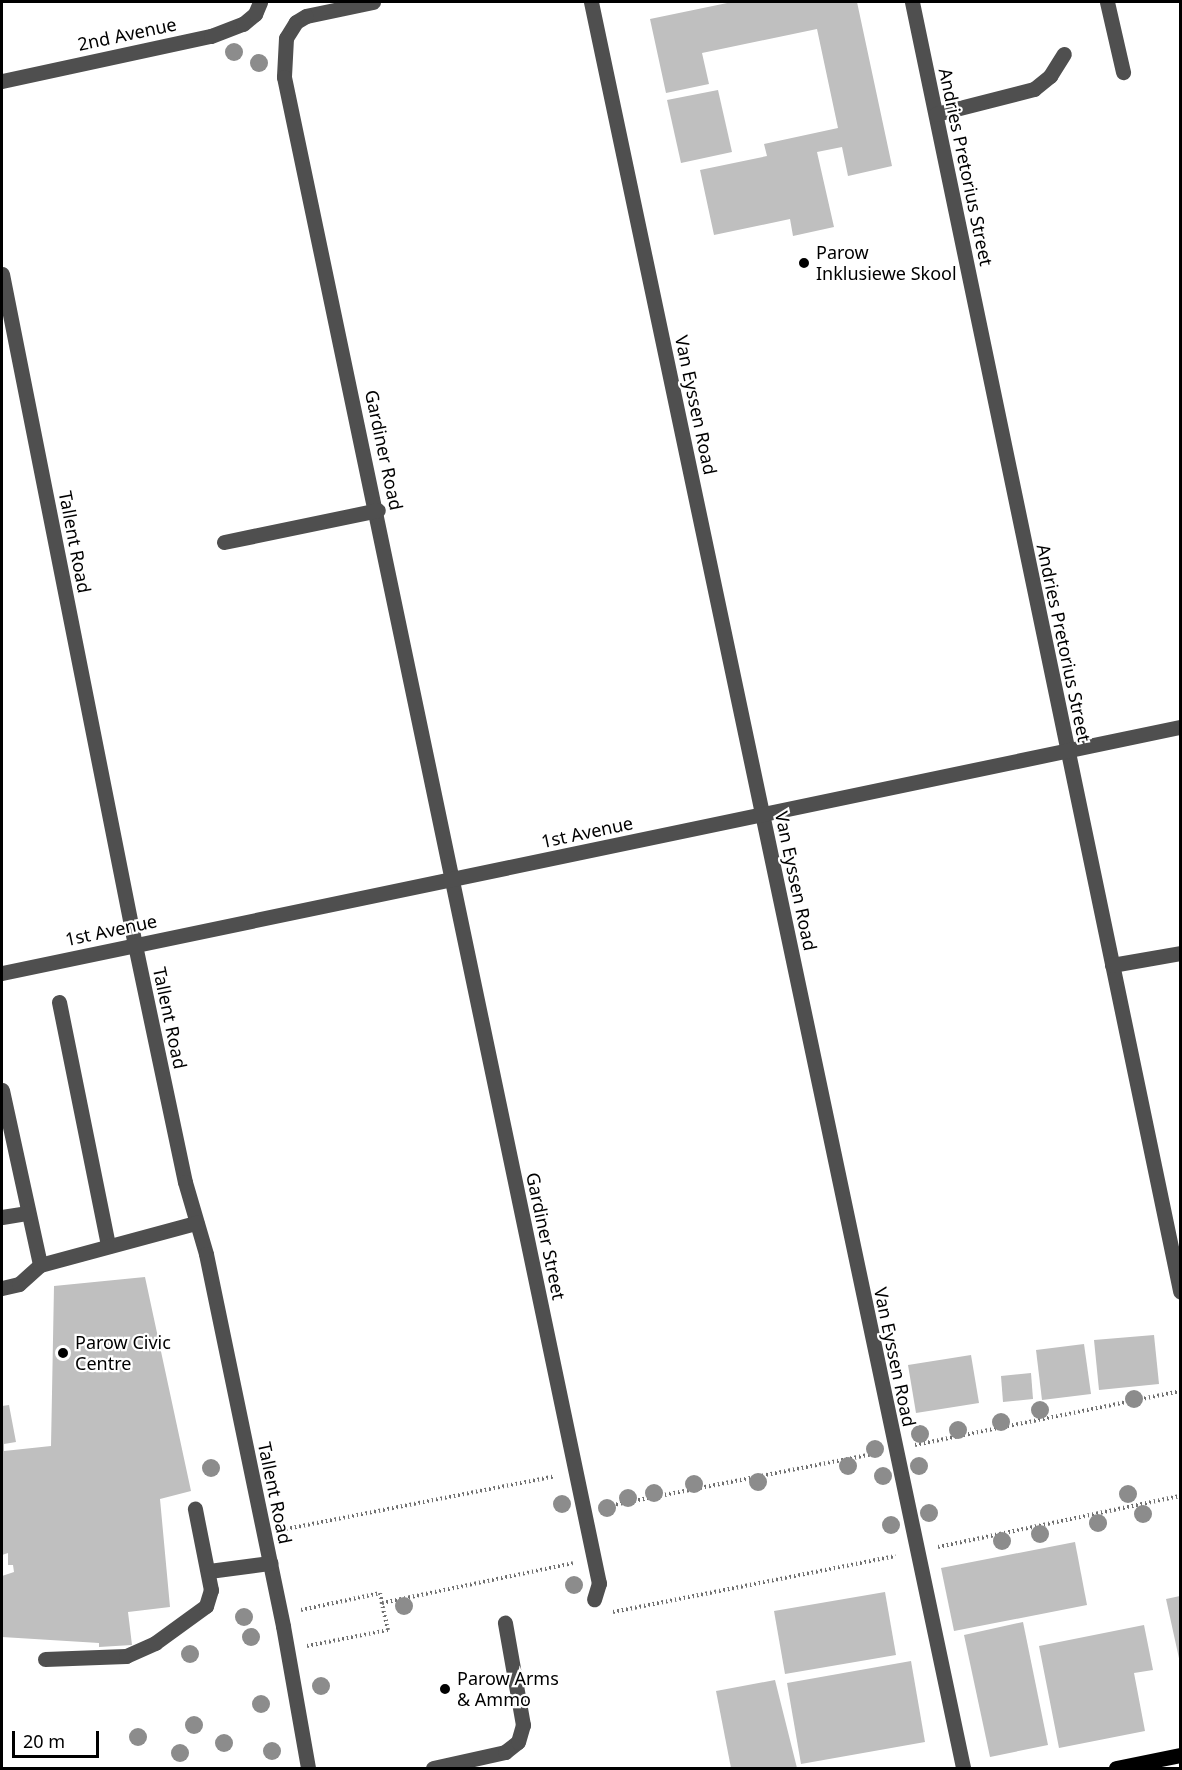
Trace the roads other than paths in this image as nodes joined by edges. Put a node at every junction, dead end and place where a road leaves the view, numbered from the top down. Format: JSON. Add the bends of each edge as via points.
{"nodes":[{"id":1,"x":374,"y":2,"type":"edge"},
{"id":2,"x":591,"y":2,"type":"edge"},
{"id":3,"x":912,"y":2,"type":"edge"},
{"id":4,"x":1107,"y":2,"type":"edge"},
{"id":5,"x":257,"y":8,"type":"edge"},
{"id":6,"x":1064,"y":54,"type":"dead end"},
{"id":7,"x":1123,"y":72,"type":"dead end"},
{"id":8,"x":2,"y":81,"type":"edge"},
{"id":9,"x":936,"y":114,"type":"junction"},
{"id":10,"x":2,"y":274,"type":"edge"},
{"id":11,"x":378,"y":510,"type":"junction"},
{"id":12,"x":224,"y":542,"type":"dead end"},
{"id":13,"x":1180,"y":728,"type":"edge"},
{"id":14,"x":1067,"y":752,"type":"junction"},
{"id":15,"x":762,"y":815,"type":"junction"},
{"id":16,"x":452,"y":880,"type":"junction"},
{"id":17,"x":135,"y":945,"type":"junction"},
{"id":18,"x":1180,"y":952,"type":"edge"},
{"id":19,"x":1112,"y":965,"type":"junction"},
{"id":20,"x":2,"y":973,"type":"edge"},
{"id":21,"x":59,"y":1002,"type":"dead end"},
{"id":22,"x":2,"y":1090,"type":"edge"},
{"id":23,"x":28,"y":1213,"type":"junction"},
{"id":24,"x":2,"y":1217,"type":"edge"},
{"id":25,"x":196,"y":1223,"type":"junction"},
{"id":26,"x":108,"y":1246,"type":"junction"},
{"id":27,"x":40,"y":1265,"type":"junction"},
{"id":28,"x":2,"y":1288,"type":"edge"},
{"id":29,"x":1180,"y":1291,"type":"edge"},
{"id":30,"x":195,"y":1509,"type":"dead end"},
{"id":31,"x":270,"y":1563,"type":"junction"},
{"id":32,"x":209,"y":1571,"type":"junction"},
{"id":33,"x":594,"y":1599,"type":"dead end"},
{"id":34,"x":505,"y":1623,"type":"dead end"},
{"id":35,"x":45,"y":1659,"type":"dead end"},
{"id":36,"x":1180,"y":1755,"type":"edge"},
{"id":37,"x":308,"y":1768,"type":"edge"},
{"id":38,"x":433,"y":1768,"type":"edge"},
{"id":39,"x":963,"y":1768,"type":"edge"},
{"id":40,"x":1116,"y":1768,"type":"edge"}],
"edges":[{"from":1,"to":11,"type":"street","name":"Gardiner Road","via":[[306,16],[290,29],[283,58]]},
{"from":2,"to":15,"type":"street","name":"Van Eyssen Road"},
{"from":3,"to":9,"type":"street","name":"Andries Pretorius Street"},
{"from":4,"to":7,"type":"street"},
{"from":5,"to":8,"type":"street","name":"2nd Avenue","via":[[243,24],[211,36]]},
{"from":6,"to":9,"type":"street","via":[[1050,76],[1034,89]]},
{"from":9,"to":14,"type":"street","name":"Andries Pretorius Street"},
{"from":10,"to":17,"type":"street","name":"Tallent Road"},
{"from":11,"to":12,"type":"street"},
{"from":11,"to":16,"type":"street","name":"Gardiner Road"},
{"from":13,"to":14,"type":"street","name":"1st Avenue"},
{"from":14,"to":15,"type":"street","name":"1st Avenue"},
{"from":14,"to":19,"type":"street","name":"Andries Pretorius Street"},
{"from":15,"to":16,"type":"street","name":"1st Avenue"},
{"from":15,"to":39,"type":"street","name":"Van Eyssen Road"},
{"from":16,"to":17,"type":"street","name":"1st Avenue"},
{"from":16,"to":33,"type":"street","name":"Gardiner Street","via":[[599,1583]]},
{"from":17,"to":20,"type":"street","name":"1st Avenue"},
{"from":17,"to":25,"type":"street","name":"Tallent Road"},
{"from":18,"to":19,"type":"street"},
{"from":19,"to":29,"type":"street","name":"Andries Pretorius Street"},
{"from":21,"to":26,"type":"street"},
{"from":22,"to":23,"type":"street"},
{"from":23,"to":24,"type":"street"},
{"from":23,"to":27,"type":"street"},
{"from":25,"to":26,"type":"street"},
{"from":25,"to":31,"type":"street","name":"Tallent Road"},
{"from":26,"to":27,"type":"street"},
{"from":27,"to":28,"type":"street","via":[[19,1284]]},
{"from":30,"to":32,"type":"street"},
{"from":31,"to":32,"type":"street"},
{"from":31,"to":37,"type":"street","name":"Tallent Road"},
{"from":32,"to":35,"type":"street","via":[[211,1590],[206,1606],[148,1647],[108,1659]]},
{"from":34,"to":38,"type":"street","via":[[522,1734],[505,1752]]},
{"from":36,"to":40,"type":"main road"}]}
